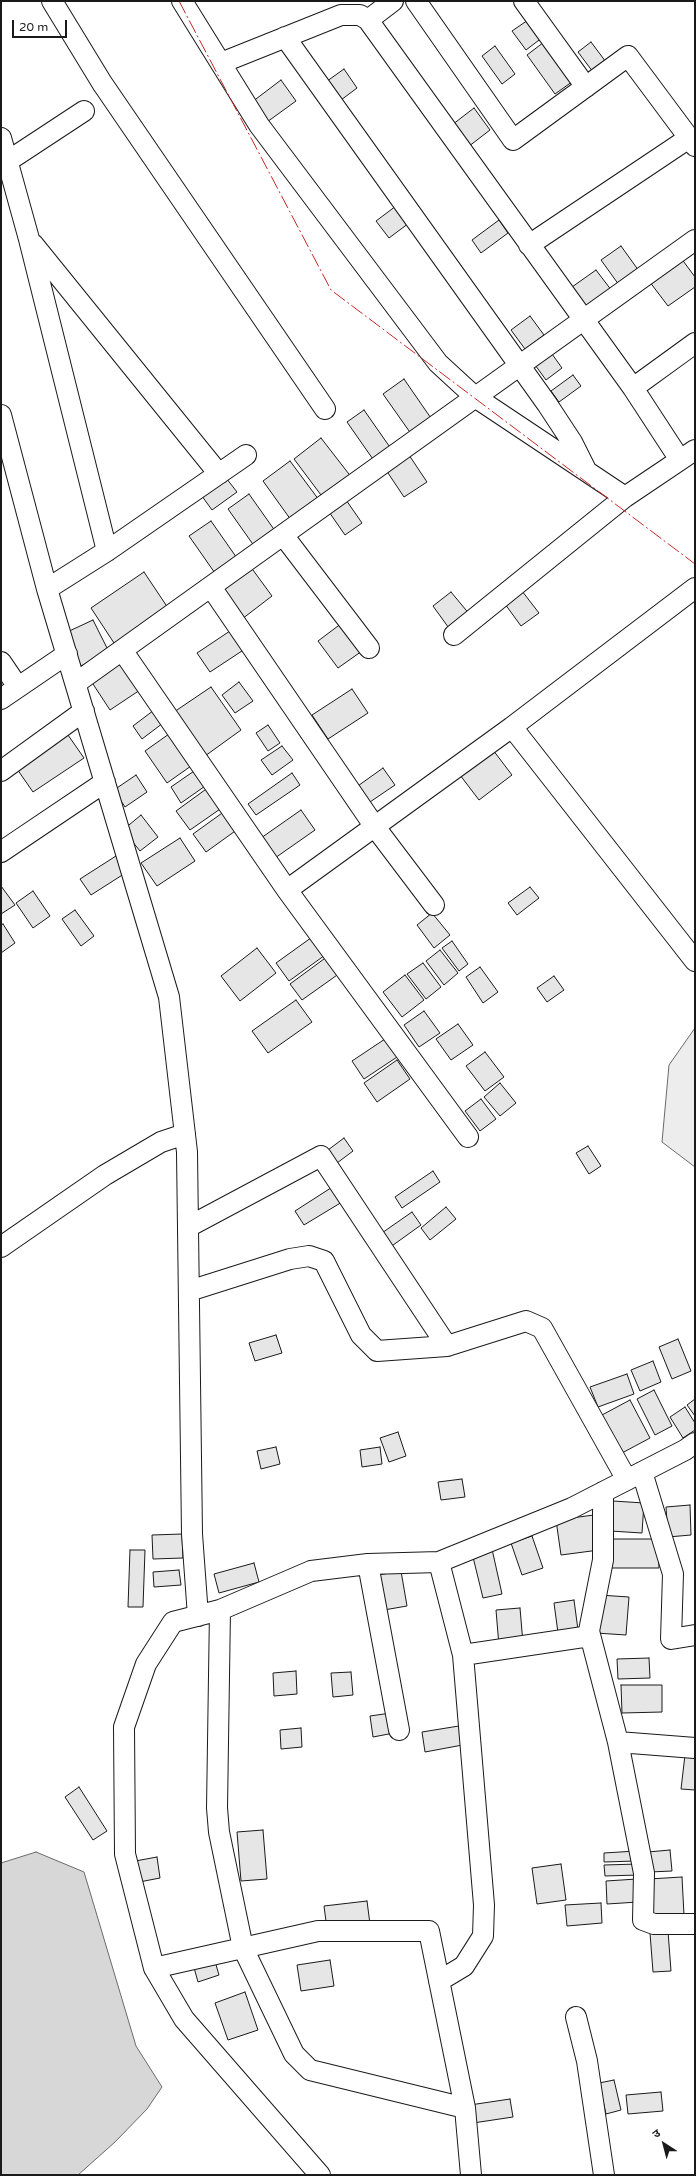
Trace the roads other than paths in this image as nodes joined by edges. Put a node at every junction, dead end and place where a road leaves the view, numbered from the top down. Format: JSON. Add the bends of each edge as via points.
{"nodes":[{"id":1,"x":52,"y":1,"type":"edge"},
{"id":2,"x":182,"y":1,"type":"edge"},
{"id":3,"x":393,"y":1,"type":"edge"},
{"id":4,"x":416,"y":1,"type":"edge"},
{"id":5,"x":524,"y":1,"type":"edge"},
{"id":6,"x":368,"y":20,"type":"junction"},
{"id":7,"x":284,"y":37,"type":"junction"},
{"id":8,"x":221,"y":63,"type":"junction"},
{"id":9,"x":586,"y":87,"type":"junction"},
{"id":10,"x":84,"y":111,"type":"dead end"},
{"id":11,"x":1,"y":138,"type":"edge"},
{"id":12,"x":692,"y":142,"type":"edge"},
{"id":13,"x":8,"y":161,"type":"junction"},
{"id":14,"x":29,"y":239,"type":"junction"},
{"id":15,"x":695,"y":240,"type":"edge"},
{"id":16,"x":529,"y":246,"type":"junction"},
{"id":17,"x":582,"y":320,"type":"junction"},
{"id":18,"x":695,"y":343,"type":"edge"},
{"id":19,"x":519,"y":366,"type":"junction"},
{"id":20,"x":633,"y":388,"type":"junction"},
{"id":21,"x":475,"y":397,"type":"junction"},
{"id":22,"x":325,"y":410,"type":"dead end"},
{"id":23,"x":1,"y":415,"type":"edge"},
{"id":24,"x":246,"y":455,"type":"dead end"},
{"id":25,"x":688,"y":455,"type":"edge"},
{"id":26,"x":587,"y":471,"type":"junction"},
{"id":27,"x":219,"y":474,"type":"junction"},
{"id":28,"x":626,"y":497,"type":"junction"},
{"id":29,"x":283,"y":535,"type":"junction"},
{"id":30,"x":107,"y":551,"type":"junction"},
{"id":31,"x":210,"y":587,"type":"junction"},
{"id":32,"x":695,"y":588,"type":"edge"},
{"id":33,"x":47,"y":589,"type":"junction"},
{"id":34,"x":454,"y":635,"type":"dead end"},
{"id":35,"x":368,"y":648,"type":"dead end"},
{"id":36,"x":122,"y":650,"type":"junction"},
{"id":37,"x":67,"y":654,"type":"junction"},
{"id":38,"x":1,"y":662,"type":"edge"},
{"id":39,"x":76,"y":683,"type":"junction"},
{"id":40,"x":18,"y":687,"type":"junction"},
{"id":41,"x":1,"y":699,"type":"edge"},
{"id":42,"x":84,"y":711,"type":"junction"},
{"id":43,"x":512,"y":727,"type":"junction"},
{"id":44,"x":1,"y":771,"type":"edge"},
{"id":45,"x":105,"y":782,"type":"junction"},
{"id":46,"x":375,"y":827,"type":"junction"},
{"id":47,"x":1,"y":852,"type":"edge"},
{"id":48,"x":287,"y":890,"type":"junction"},
{"id":49,"x":434,"y":904,"type":"dead end"},
{"id":50,"x":695,"y":961,"type":"edge"},
{"id":51,"x":185,"y":1134,"type":"junction"},
{"id":52,"x":468,"y":1137,"type":"dead end"},
{"id":53,"x":188,"y":1227,"type":"junction"},
{"id":54,"x":1,"y":1247,"type":"edge"},
{"id":55,"x":189,"y":1291,"type":"junction"},
{"id":56,"x":447,"y":1346,"type":"junction"},
{"id":57,"x":695,"y":1443,"type":"edge"},
{"id":58,"x":634,"y":1476,"type":"junction"},
{"id":59,"x":603,"y":1492,"type":"junction"},
{"id":60,"x":439,"y":1562,"type":"junction"},
{"id":61,"x":368,"y":1564,"type":"junction"},
{"id":62,"x":220,"y":1610,"type":"junction"},
{"id":63,"x":198,"y":1616,"type":"junction"},
{"id":64,"x":590,"y":1636,"type":"junction"},
{"id":65,"x":695,"y":1636,"type":"edge"},
{"id":66,"x":463,"y":1655,"type":"junction"},
{"id":67,"x":399,"y":1730,"type":"dead end"},
{"id":68,"x":618,"y":1742,"type":"junction"},
{"id":69,"x":695,"y":1748,"type":"edge"},
{"id":70,"x":695,"y":1924,"type":"edge"},
{"id":71,"x":243,"y":1948,"type":"junction"},
{"id":72,"x":154,"y":1968,"type":"junction"},
{"id":73,"x":439,"y":1981,"type":"junction"},
{"id":74,"x":576,"y":2016,"type":"dead end"},
{"id":75,"x":464,"y":2108,"type":"junction"},
{"id":76,"x":320,"y":2175,"type":"edge"},
{"id":77,"x":471,"y":2175,"type":"edge"},
{"id":78,"x":604,"y":2175,"type":"edge"}],
"edges":[{"from":1,"to":22,"type":"street","via":[[102,83]]},
{"from":2,"to":8,"type":"street"},
{"from":3,"to":6,"type":"street"},
{"from":4,"to":9,"type":"street","via":[[513,140]]},
{"from":5,"to":9,"type":"street"},
{"from":6,"to":7,"type":"street","via":[[360,15],[341,15]]},
{"from":6,"to":16,"type":"street"},
{"from":7,"to":8,"type":"street"},
{"from":7,"to":19,"type":"street"},
{"from":8,"to":21,"type":"street","via":[[259,125],[438,363]]},
{"from":9,"to":12,"type":"street","via":[[628,56]]},
{"from":10,"to":13,"type":"street"},
{"from":11,"to":13,"type":"street"},
{"from":12,"to":16,"type":"street"},
{"from":13,"to":14,"type":"street"},
{"from":14,"to":27,"type":"street"},
{"from":14,"to":30,"type":"street"},
{"from":15,"to":17,"type":"street"},
{"from":16,"to":17,"type":"street"},
{"from":17,"to":19,"type":"street"},
{"from":17,"to":20,"type":"street"},
{"from":18,"to":20,"type":"street"},
{"from":19,"to":21,"type":"street"},
{"from":19,"to":26,"type":"street","via":[[572,442]]},
{"from":20,"to":25,"type":"street"},
{"from":21,"to":26,"type":"street"},
{"from":21,"to":29,"type":"street"},
{"from":23,"to":33,"type":"street"},
{"from":24,"to":27,"type":"street"},
{"from":25,"to":28,"type":"street"},
{"from":26,"to":28,"type":"street"},
{"from":27,"to":30,"type":"street"},
{"from":28,"to":34,"type":"street"},
{"from":29,"to":31,"type":"street"},
{"from":29,"to":35,"type":"street"},
{"from":30,"to":33,"type":"street"},
{"from":31,"to":36,"type":"street"},
{"from":31,"to":46,"type":"street"},
{"from":32,"to":43,"type":"street"},
{"from":33,"to":37,"type":"street"},
{"from":36,"to":39,"type":"street"},
{"from":36,"to":48,"type":"street"},
{"from":37,"to":39,"type":"street"},
{"from":37,"to":40,"type":"street"},
{"from":38,"to":40,"type":"street"},
{"from":39,"to":42,"type":"street"},
{"from":40,"to":41,"type":"street"},
{"from":42,"to":44,"type":"street"},
{"from":42,"to":45,"type":"street"},
{"from":43,"to":46,"type":"street"},
{"from":43,"to":50,"type":"street"},
{"from":45,"to":47,"type":"street"},
{"from":45,"to":51,"type":"street","via":[[169,997]]},
{"from":46,"to":48,"type":"street"},
{"from":46,"to":49,"type":"street"},
{"from":48,"to":52,"type":"street"},
{"from":51,"to":53,"type":"street"},
{"from":51,"to":54,"type":"street","via":[[161,1142],[105,1175]]},
{"from":53,"to":55,"type":"street"},
{"from":53,"to":56,"type":"street","via":[[321,1156]]},
{"from":55,"to":56,"type":"street","via":[[290,1259],[309,1256],[324,1261],[361,1335],[376,1351]]},
{"from":55,"to":63,"type":"street","via":[[192,1534]]},
{"from":56,"to":58,"type":"street","via":[[526,1321],[542,1328]]},
{"from":57,"to":58,"type":"street"},
{"from":58,"to":59,"type":"street"},
{"from":58,"to":65,"type":"street","via":[[672,1574],[672,1638]]},
{"from":59,"to":60,"type":"street","via":[[572,1508]]},
{"from":59,"to":64,"type":"street","via":[[603,1560]]},
{"from":60,"to":61,"type":"street"},
{"from":60,"to":66,"type":"street"},
{"from":61,"to":62,"type":"street","via":[[311,1571]]},
{"from":61,"to":67,"type":"street"},
{"from":62,"to":63,"type":"street"},
{"from":62,"to":71,"type":"street","via":[[217,1808],[219,1832]]},
{"from":63,"to":72,"type":"street","via":[[173,1622],[146,1664],[124,1727],[124,1854]]},
{"from":64,"to":66,"type":"street"},
{"from":64,"to":68,"type":"street"},
{"from":66,"to":73,"type":"street","via":[[484,1905],[483,1936],[464,1966]]},
{"from":68,"to":69,"type":"street"},
{"from":68,"to":70,"type":"street","via":[[644,1873],[643,1920],[654,1924]]},
{"from":71,"to":72,"type":"street"},
{"from":71,"to":73,"type":"street","via":[[318,1931],[429,1931]]},
{"from":71,"to":75,"type":"street","via":[[294,2054],[310,2070]]},
{"from":72,"to":76,"type":"street","via":[[184,2019]]},
{"from":73,"to":75,"type":"street"},
{"from":74,"to":78,"type":"street","via":[[587,2061]]},
{"from":75,"to":77,"type":"street"}]}
